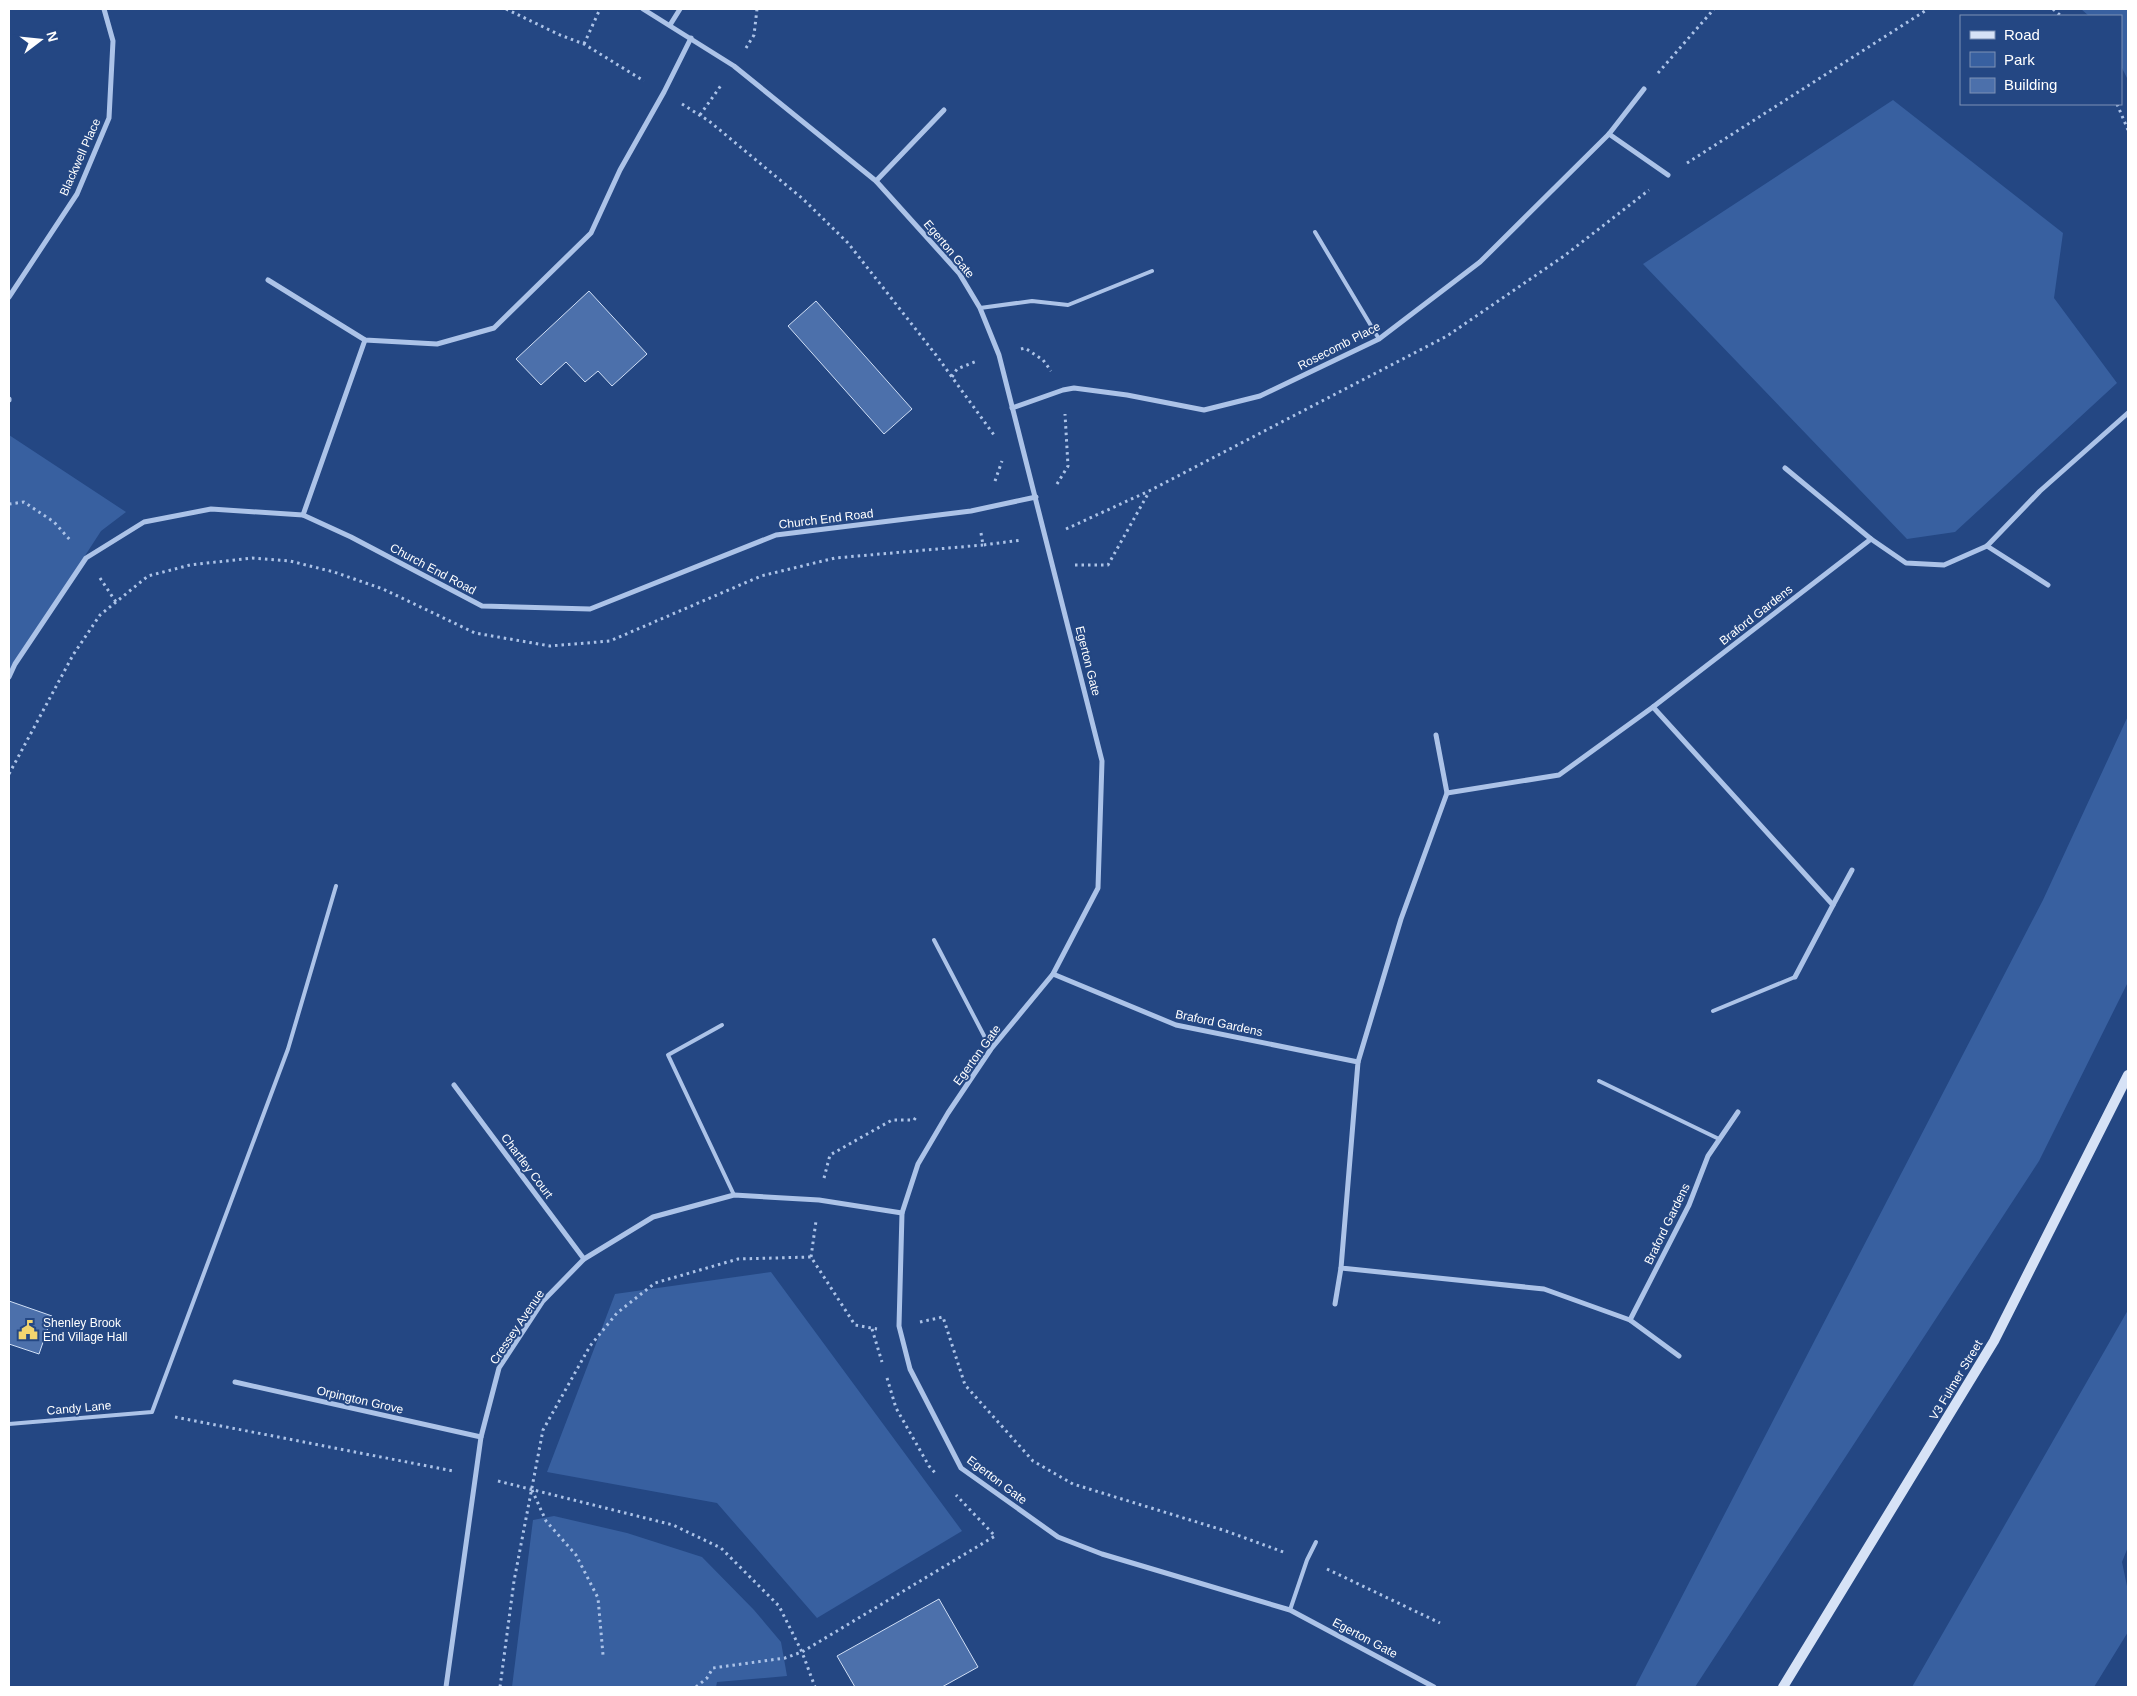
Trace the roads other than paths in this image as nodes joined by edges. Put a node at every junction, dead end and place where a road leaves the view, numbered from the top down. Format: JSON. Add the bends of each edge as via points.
{"nodes":[{"id":1,"x":104,"y":9,"type":"edge"},
{"id":2,"x":643,"y":9,"type":"edge"},
{"id":3,"x":680,"y":9,"type":"edge"},
{"id":4,"x":670,"y":25,"type":"junction"},
{"id":5,"x":691,"y":38,"type":"junction"},
{"id":6,"x":1644,"y":89,"type":"road end"},
{"id":7,"x":944,"y":110,"type":"dead end"},
{"id":8,"x":1609,"y":134,"type":"junction"},
{"id":9,"x":1668,"y":175,"type":"dead end"},
{"id":10,"x":876,"y":181,"type":"junction"},
{"id":11,"x":1315,"y":232,"type":"dead end"},
{"id":12,"x":1152,"y":271,"type":"dead end"},
{"id":13,"x":268,"y":280,"type":"dead end"},
{"id":14,"x":9,"y":297,"type":"edge"},
{"id":15,"x":980,"y":308,"type":"junction"},
{"id":16,"x":1379,"y":338,"type":"junction"},
{"id":17,"x":364,"y":340,"type":"junction"},
{"id":18,"x":1012,"y":408,"type":"junction"},
{"id":19,"x":2128,"y":413,"type":"edge"},
{"id":20,"x":1785,"y":468,"type":"dead end"},
{"id":21,"x":1036,"y":497,"type":"junction"},
{"id":22,"x":303,"y":515,"type":"junction"},
{"id":23,"x":1871,"y":540,"type":"junction"},
{"id":24,"x":1987,"y":546,"type":"junction"},
{"id":25,"x":2048,"y":585,"type":"dead end"},
{"id":26,"x":9,"y":677,"type":"edge"},
{"id":27,"x":1653,"y":707,"type":"junction"},
{"id":28,"x":1436,"y":735,"type":"dead end"},
{"id":29,"x":1447,"y":793,"type":"junction"},
{"id":30,"x":1852,"y":870,"type":"dead end"},
{"id":31,"x":336,"y":886,"type":"dead end"},
{"id":32,"x":1833,"y":904,"type":"junction"},
{"id":33,"x":934,"y":940,"type":"dead end"},
{"id":34,"x":1053,"y":974,"type":"junction"},
{"id":35,"x":1795,"y":977,"type":"joint"},
{"id":36,"x":1714,"y":1011,"type":"dead end"},
{"id":37,"x":722,"y":1025,"type":"dead end"},
{"id":38,"x":991,"y":1049,"type":"junction"},
{"id":39,"x":1358,"y":1062,"type":"junction"},
{"id":40,"x":2128,"y":1075,"type":"edge"},
{"id":41,"x":1600,"y":1081,"type":"dead end"},
{"id":42,"x":454,"y":1085,"type":"dead end"},
{"id":43,"x":1738,"y":1112,"type":"dead end"},
{"id":44,"x":1719,"y":1139,"type":"junction"},
{"id":45,"x":734,"y":1195,"type":"junction"},
{"id":46,"x":902,"y":1213,"type":"junction"},
{"id":47,"x":584,"y":1259,"type":"junction"},
{"id":48,"x":1341,"y":1268,"type":"junction"},
{"id":49,"x":1335,"y":1304,"type":"dead end"},
{"id":50,"x":1630,"y":1320,"type":"junction"},
{"id":51,"x":1679,"y":1356,"type":"dead end"},
{"id":52,"x":235,"y":1382,"type":"dead end"},
{"id":53,"x":9,"y":1424,"type":"edge"},
{"id":54,"x":481,"y":1437,"type":"junction"},
{"id":55,"x":1316,"y":1542,"type":"dead end"},
{"id":56,"x":1290,"y":1610,"type":"junction"},
{"id":57,"x":446,"y":1687,"type":"edge"},
{"id":58,"x":1434,"y":1687,"type":"edge"},
{"id":59,"x":1784,"y":1687,"type":"edge"}],
"edges":[{"from":1,"to":14,"type":"street","name":"Blackwell Place","via":[[113,41],[109,118],[77,194]]},
{"from":2,"to":4,"type":"street","name":"Egerton Gate"},
{"from":3,"to":4,"type":"street"},
{"from":4,"to":5,"type":"street","name":"Egerton Gate"},
{"from":5,"to":10,"type":"street","name":"Egerton Gate","via":[[734,66]]},
{"from":5,"to":17,"type":"street","via":[[620,170],[591,233],[494,328],[437,344]]},
{"from":6,"to":8,"type":"street","name":"Rosecomb Place"},
{"from":7,"to":10,"type":"street"},
{"from":8,"to":9,"type":"street"},
{"from":8,"to":16,"type":"street","name":"Rosecomb Place","via":[[1480,262]]},
{"from":10,"to":15,"type":"street","name":"Egerton Gate","via":[[959,274]]},
{"from":11,"to":16,"type":"lane"},
{"from":12,"to":15,"type":"lane","via":[[1068,305],[1032,301]]},
{"from":13,"to":17,"type":"street"},
{"from":15,"to":18,"type":"street","name":"Egerton Gate","via":[[999,355]]},
{"from":16,"to":18,"type":"street","name":"Rosecomb Place","via":[[1260,396],[1204,410],[1074,388]]},
{"from":17,"to":22,"type":"street"},
{"from":18,"to":21,"type":"street","name":"Egerton Gate"},
{"from":19,"to":24,"type":"street","via":[[2040,491]]},
{"from":20,"to":23,"type":"street"},
{"from":21,"to":22,"type":"street","name":"Church End Road","via":[[978,510],[776,535],[590,609],[482,606]]},
{"from":21,"to":34,"type":"street","name":"Egerton Gate","via":[[1102,761],[1098,888]]},
{"from":22,"to":26,"type":"street","name":"Church End Road","via":[[211,509],[144,522],[86,558]]},
{"from":23,"to":24,"type":"street","via":[[1906,563],[1944,565]]},
{"from":23,"to":27,"type":"street","name":"Braford Gardens"},
{"from":24,"to":25,"type":"street"},
{"from":27,"to":29,"type":"street","name":"Braford Gardens","via":[[1559,775]]},
{"from":27,"to":32,"type":"street"},
{"from":28,"to":29,"type":"street"},
{"from":29,"to":39,"type":"street","via":[[1401,919]]},
{"from":30,"to":32,"type":"street"},
{"from":31,"to":53,"type":"lane","name":"Candy Lane","via":[[288,1048],[152,1412]]},
{"from":32,"to":35,"type":"street"},
{"from":33,"to":38,"type":"lane"},
{"from":34,"to":38,"type":"street","name":"Egerton Gate"},
{"from":34,"to":39,"type":"street","name":"Braford Gardens","via":[[1176,1025]]},
{"from":35,"to":36,"type":"lane"},
{"from":37,"to":45,"type":"lane","via":[[668,1055]]},
{"from":38,"to":46,"type":"street","name":"Egerton Gate","via":[[918,1164]]},
{"from":39,"to":48,"type":"street"},
{"from":40,"to":59,"type":"street","name":"V3 Fulmer Street","via":[[1994,1342]]},
{"from":41,"to":44,"type":"lane"},
{"from":42,"to":47,"type":"street","name":"Chartley Court"},
{"from":43,"to":44,"type":"street","name":"Braford Gardens"},
{"from":44,"to":50,"type":"street","name":"Braford Gardens","via":[[1708,1156],[1690,1205]]},
{"from":45,"to":46,"type":"street","name":"Cressey Avenue","via":[[819,1200]]},
{"from":45,"to":47,"type":"street","name":"Cressey Avenue","via":[[653,1217]]},
{"from":46,"to":56,"type":"street","name":"Egerton Gate","via":[[899,1326],[910,1369],[961,1468],[1058,1537],[1102,1554]]},
{"from":47,"to":54,"type":"street","name":"Cressey Avenue","via":[[543,1301],[499,1368]]},
{"from":48,"to":49,"type":"street"},
{"from":48,"to":50,"type":"street","via":[[1544,1289]]},
{"from":50,"to":51,"type":"street"},
{"from":52,"to":54,"type":"street","name":"Orpington Grove"},
{"from":54,"to":57,"type":"street","name":"Cressey Avenue"},
{"from":55,"to":56,"type":"lane"},
{"from":56,"to":58,"type":"street","name":"Egerton Gate"}]}
